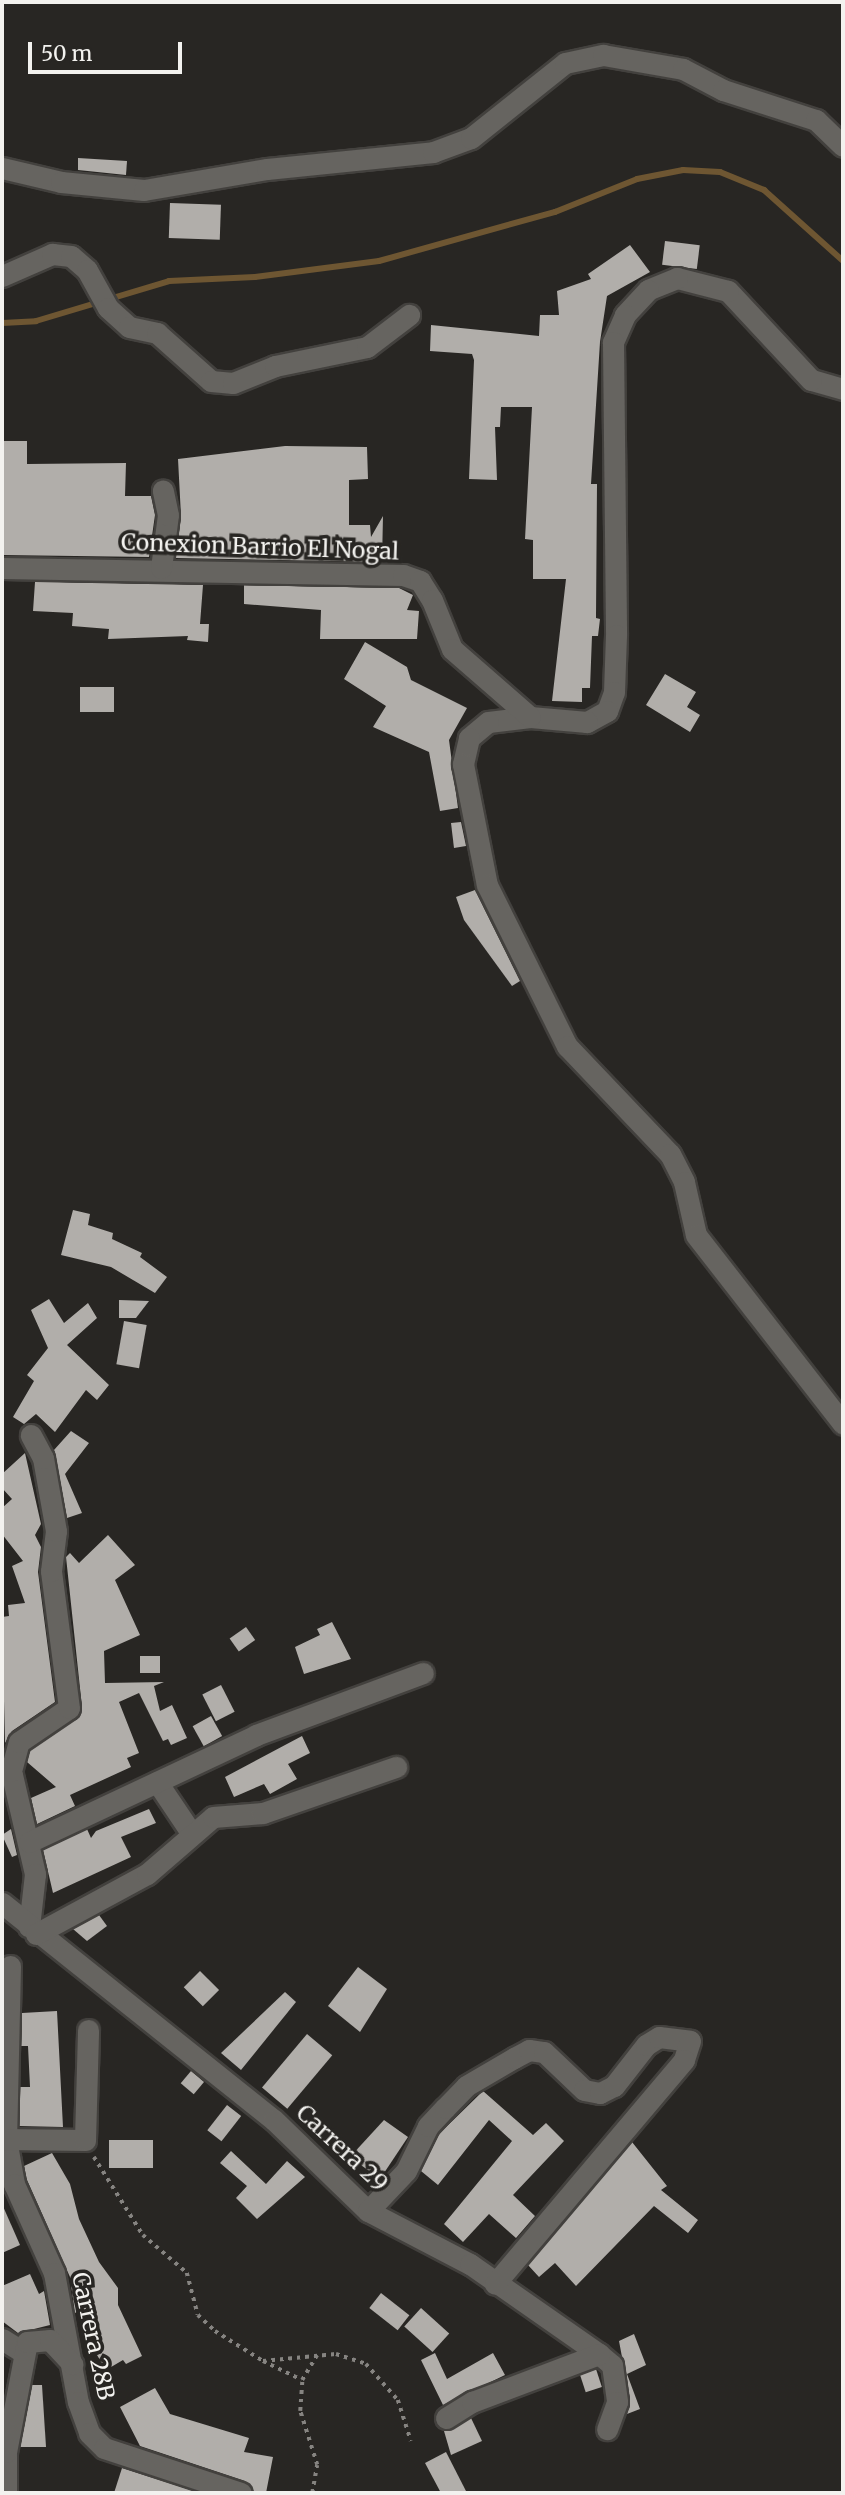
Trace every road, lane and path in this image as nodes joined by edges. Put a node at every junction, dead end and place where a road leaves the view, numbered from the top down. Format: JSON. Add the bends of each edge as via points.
{"nodes":[{"id":1,"x":843,"y":146,"type":"edge"},
{"id":2,"x":2,"y":168,"type":"edge"},
{"id":3,"x":2,"y":276,"type":"edge"},
{"id":4,"x":409,"y":315,"type":"dead end"},
{"id":5,"x":843,"y":389,"type":"edge"},
{"id":6,"x":163,"y":491,"type":"dead end"},
{"id":7,"x":2,"y":568,"type":"edge"},
{"id":8,"x":161,"y":568,"type":"junction"},
{"id":9,"x":530,"y":718,"type":"junction"},
{"id":10,"x":843,"y":1424,"type":"edge"},
{"id":11,"x":31,"y":1435,"type":"dead end"},
{"id":12,"x":423,"y":1673,"type":"dead end"},
{"id":13,"x":396,"y":1767,"type":"dead end"},
{"id":14,"x":6,"y":1770,"type":"edge"},
{"id":15,"x":157,"y":1782,"type":"junction"},
{"id":16,"x":192,"y":1834,"type":"junction"},
{"id":17,"x":29,"y":1842,"type":"junction"},
{"id":18,"x":2,"y":1903,"type":"edge"},
{"id":19,"x":33,"y":1931,"type":"junction"},
{"id":20,"x":10,"y":1966,"type":"dead end"},
{"id":21,"x":88,"y":2031,"type":"dead end"},
{"id":22,"x":4,"y":2139,"type":"edge"},
{"id":23,"x":85,"y":2140,"type":"junction"},
{"id":24,"x":368,"y":2211,"type":"junction"},
{"id":25,"x":495,"y":2284,"type":"junction"},
{"id":26,"x":2,"y":2339,"type":"edge"},
{"id":27,"x":23,"y":2352,"type":"junction"},
{"id":28,"x":599,"y":2354,"type":"junction"},
{"id":29,"x":317,"y":2355,"type":"junction"},
{"id":30,"x":263,"y":2361,"type":"junction"},
{"id":31,"x":75,"y":2370,"type":"junction"},
{"id":32,"x":302,"y":2380,"type":"junction"},
{"id":33,"x":446,"y":2418,"type":"dead end"},
{"id":34,"x":607,"y":2430,"type":"dead end"},
{"id":35,"x":411,"y":2441,"type":"dead end"},
{"id":36,"x":6,"y":2493,"type":"edge"},
{"id":37,"x":242,"y":2493,"type":"edge"},
{"id":38,"x":312,"y":2493,"type":"edge"}],
"edges":[{"from":1,"to":2,"type":"street","via":[[816,120],[723,90],[683,69],[603,55],[565,63],[471,138],[433,152],[267,169],[144,190],[61,182]]},
{"from":3,"to":4,"type":"street","via":[[52,254],[71,256],[87,270],[108,308],[129,327],[157,333],[211,381],[233,383],[275,366],[367,347]]},
{"from":5,"to":9,"type":"street","via":[[811,380],[728,291],[677,278],[640,298],[625,315],[613,342],[614,692],[607,711],[587,722]]},
{"from":6,"to":8,"type":"street","via":[[168,515]]},
{"from":7,"to":8,"type":"street","name":"Conexion Barrio El Nogal"},
{"from":8,"to":9,"type":"street","name":"Conexion Barrio El Nogal","via":[[377,572],[420,581],[452,649]]},
{"from":9,"to":10,"type":"street","via":[[488,722],[469,738],[463,764],[487,885],[506,928],[567,1046],[670,1154],[684,1182],[696,1235]]},
{"from":11,"to":14,"type":"street","via":[[43,1458],[56,1531],[51,1571],[62,1622],[69,1707],[19,1742]]},
{"from":12,"to":15,"type":"street","via":[[281,1725]]},
{"from":13,"to":16,"type":"street","via":[[263,1813],[213,1818]]},
{"from":14,"to":17,"type":"street"},
{"from":15,"to":16,"type":"street"},
{"from":15,"to":17,"type":"street"},
{"from":16,"to":19,"type":"street","via":[[147,1874]]},
{"from":17,"to":19,"type":"street","via":[[35,1874]]},
{"from":18,"to":19,"type":"street","name":"Carrera 29"},
{"from":19,"to":24,"type":"street","name":"Carrera 29","via":[[274,2120]]},
{"from":20,"to":22,"type":"street","name":"Carrera 28B"},
{"from":21,"to":23,"type":"street"},
{"from":22,"to":23,"type":"street"},
{"from":22,"to":31,"type":"street","name":"Carrera 28B","via":[[14,2183],[54,2273]]},
{"from":23,"to":30,"type":"path","via":[[143,2235],[187,2273],[198,2315]]},
{"from":24,"to":25,"type":"street","name":"Carrera 29","via":[[470,2264]]},
{"from":24,"to":25,"type":"street","via":[[406,2171],[428,2126],[466,2086],[529,2050],[544,2052],[584,2090],[600,2093],[614,2086],[653,2041],[690,2041],[684,2060]]},
{"from":25,"to":28,"type":"street","name":"Carrera 29"},
{"from":26,"to":27,"type":"street"},
{"from":27,"to":31,"type":"street","via":[[32,2339],[50,2340]]},
{"from":27,"to":36,"type":"street","via":[[6,2452]]},
{"from":28,"to":33,"type":"street","via":[[472,2402]]},
{"from":28,"to":34,"type":"street","name":"Carrera 29","via":[[611,2365],[617,2402]]},
{"from":29,"to":30,"type":"path"},
{"from":29,"to":32,"type":"path"},
{"from":29,"to":35,"type":"path","via":[[347,2356],[383,2379],[408,2422]]},
{"from":30,"to":32,"type":"path"},
{"from":31,"to":37,"type":"street","name":"Carrera 28B","via":[[89,2432],[104,2448]]},
{"from":32,"to":38,"type":"path","via":[[300,2422],[317,2465]]}]}
